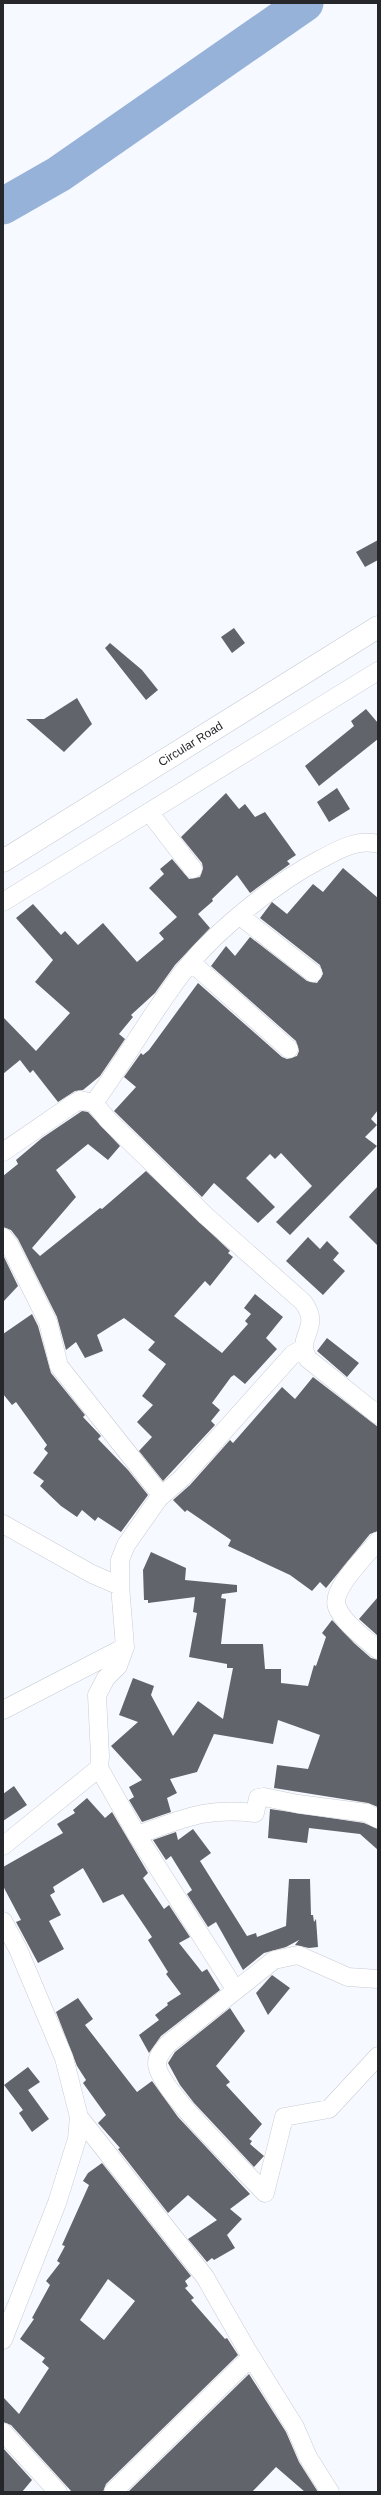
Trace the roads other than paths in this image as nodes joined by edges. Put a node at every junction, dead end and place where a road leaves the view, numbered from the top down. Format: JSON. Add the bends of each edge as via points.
{"nodes":[{"id":1,"x":378,"y":627,"type":"edge"},
{"id":2,"x":378,"y":671,"type":"edge"},
{"id":3,"x":148,"y":812,"type":"junction"},
{"id":4,"x":376,"y":841,"type":"edge"},
{"id":5,"x":3,"y":861,"type":"edge"},
{"id":6,"x":193,"y":869,"type":"dead end"},
{"id":7,"x":3,"y":902,"type":"edge"},
{"id":8,"x":240,"y":916,"type":"junction"},
{"id":9,"x":192,"y":963,"type":"junction"},
{"id":10,"x":313,"y":973,"type":"dead end"},
{"id":11,"x":289,"y":1049,"type":"dead end"},
{"id":12,"x":94,"y":1103,"type":"junction"},
{"id":13,"x":3,"y":1152,"type":"edge"},
{"id":14,"x":3,"y":1237,"type":"edge"},
{"id":15,"x":304,"y":1348,"type":"junction"},
{"id":16,"x":378,"y":1415,"type":"edge"},
{"id":17,"x":159,"y":1498,"type":"junction"},
{"id":18,"x":3,"y":1524,"type":"edge"},
{"id":19,"x":378,"y":1541,"type":"edge"},
{"id":20,"x":120,"y":1586,"type":"junction"},
{"id":21,"x":125,"y":1647,"type":"junction"},
{"id":22,"x":378,"y":1650,"type":"edge"},
{"id":23,"x":3,"y":1710,"type":"edge"},
{"id":24,"x":99,"y":1768,"type":"junction"},
{"id":25,"x":378,"y":1819,"type":"edge"},
{"id":26,"x":137,"y":1834,"type":"junction"},
{"id":27,"x":3,"y":1846,"type":"edge"},
{"id":28,"x":6,"y":1932,"type":"edge"},
{"id":29,"x":378,"y":1979,"type":"edge"},
{"id":30,"x":235,"y":1989,"type":"junction"},
{"id":31,"x":378,"y":2056,"type":"edge"},
{"id":32,"x":79,"y":2117,"type":"junction"},
{"id":33,"x":3,"y":2340,"type":"edge"},
{"id":34,"x":251,"y":2357,"type":"junction"},
{"id":35,"x":3,"y":2432,"type":"edge"},
{"id":36,"x":58,"y":2492,"type":"edge"},
{"id":37,"x":113,"y":2492,"type":"edge"},
{"id":38,"x":330,"y":2492,"type":"edge"}],
"edges":[{"from":1,"to":5,"type":"main road","name":"Circular Road"},
{"from":2,"to":3,"type":"street"},
{"from":3,"to":6,"type":"street"},
{"from":3,"to":7,"type":"street"},
{"from":4,"to":8,"type":"street","via":[[361,842],[338,850],[295,873]]},
{"from":8,"to":9,"type":"street"},
{"from":8,"to":10,"type":"street"},
{"from":9,"to":11,"type":"street"},
{"from":9,"to":12,"type":"street","via":[[158,1007],[128,1057]]},
{"from":12,"to":13,"type":"street","via":[[80,1100]]},
{"from":12,"to":15,"type":"street","via":[[108,1120],[206,1216],[303,1302],[312,1319]]},
{"from":14,"to":17,"type":"street","via":[[9,1244],[48,1322],[59,1366],[153,1484]]},
{"from":15,"to":16,"type":"street","via":[[308,1359]]},
{"from":15,"to":17,"type":"street","via":[[293,1354],[182,1478]]},
{"from":17,"to":20,"type":"street","via":[[123,1552]]},
{"from":18,"to":20,"type":"street","via":[[92,1574]]},
{"from":19,"to":22,"type":"street","via":[[347,1578],[336,1598],[337,1607],[342,1615]]},
{"from":20,"to":21,"type":"street"},
{"from":21,"to":23,"type":"street"},
{"from":21,"to":24,"type":"street","via":[[118,1666],[106,1678],[97,1695]]},
{"from":24,"to":26,"type":"street"},
{"from":24,"to":27,"type":"street"},
{"from":25,"to":26,"type":"street","via":[[367,1812],[298,1804],[264,1797],[258,1798],[255,1813],[209,1811]]},
{"from":26,"to":30,"type":"street"},
{"from":28,"to":32,"type":"street","via":[[64,2058]]},
{"from":29,"to":30,"type":"street","via":[[348,1977],[298,1955],[274,1960]]},
{"from":30,"to":31,"type":"street","via":[[168,2044],[159,2054],[158,2073],[185,2108],[265,2193],[284,2117],[330,2109]]},
{"from":32,"to":33,"type":"street","via":[[77,2139],[56,2203]]},
{"from":32,"to":34,"type":"street","via":[[205,2277]]},
{"from":34,"to":37,"type":"street"},
{"from":34,"to":38,"type":"street","via":[[295,2427],[308,2457]]},
{"from":35,"to":36,"type":"street"}]}
